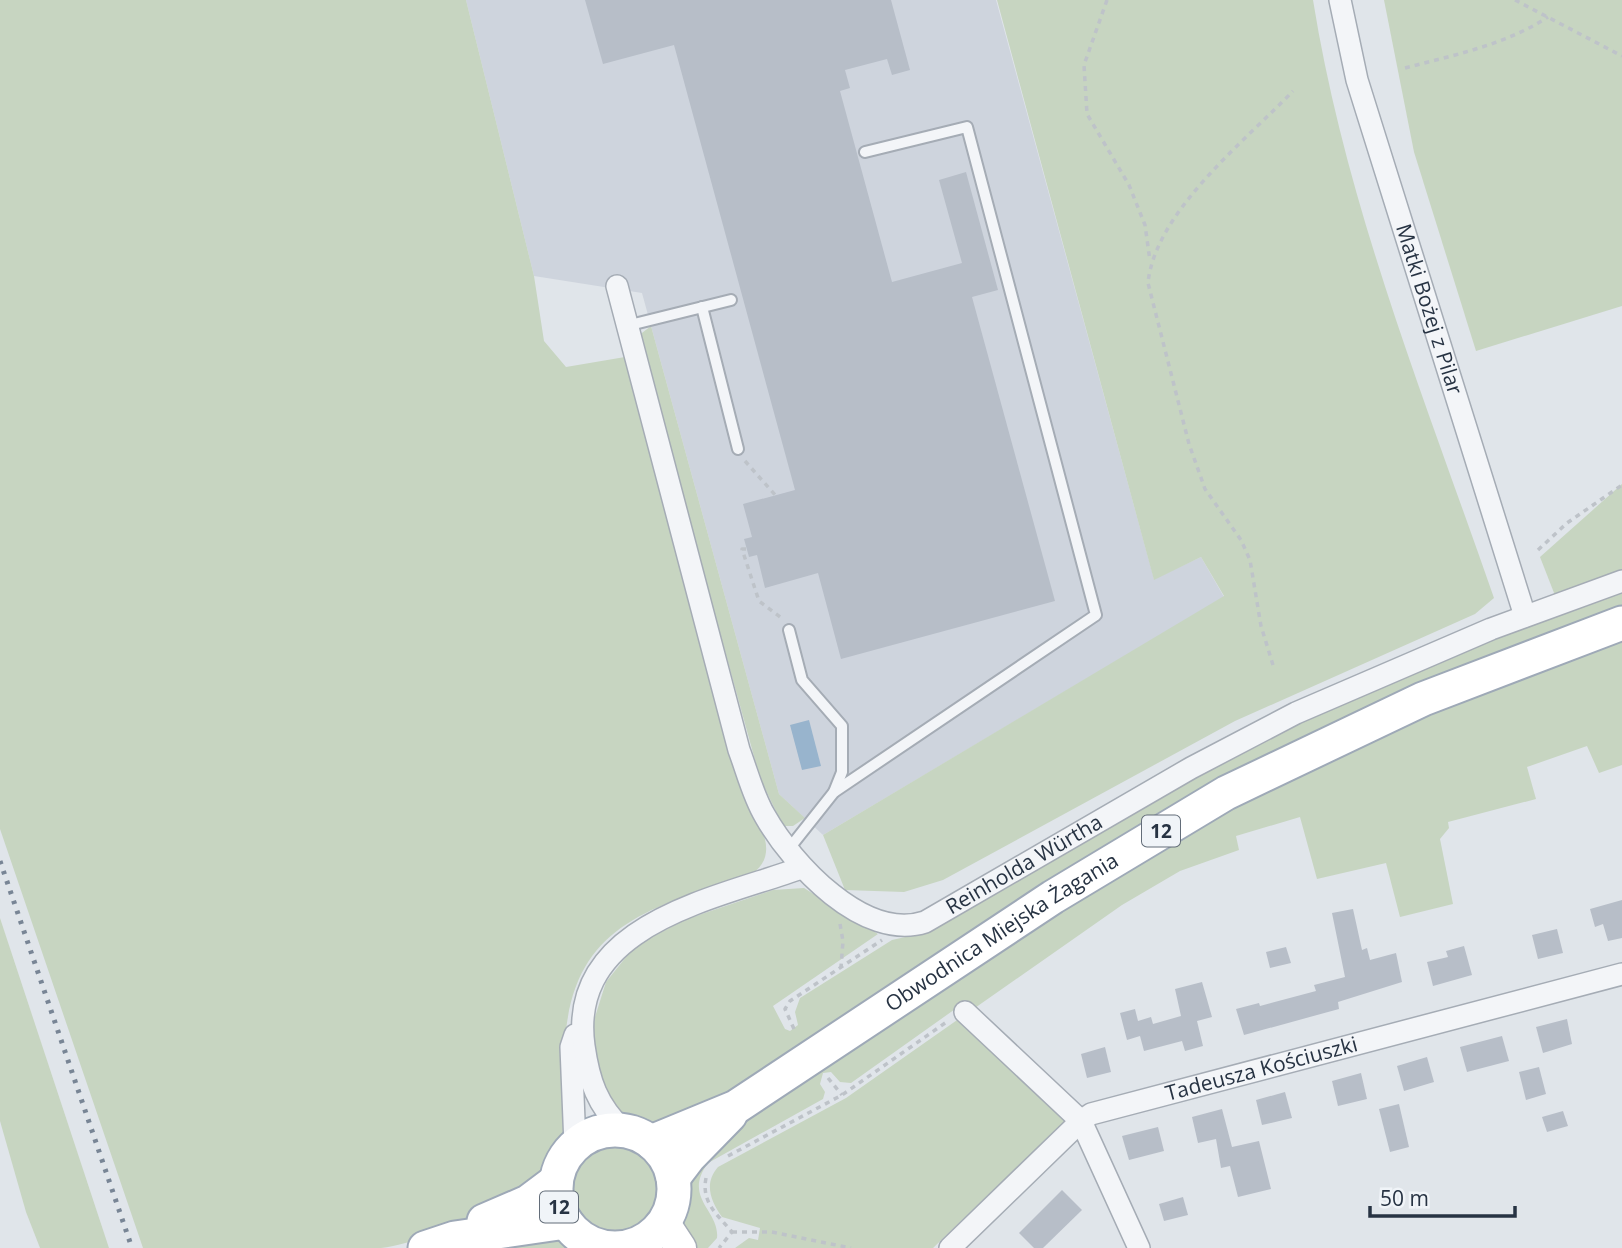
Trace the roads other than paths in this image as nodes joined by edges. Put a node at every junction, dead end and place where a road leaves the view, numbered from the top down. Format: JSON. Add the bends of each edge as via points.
{"nodes":[{"id":1,"x":1340,"y":0,"type":"edge"},
{"id":2,"x":865,"y":152,"type":"dead end"},
{"id":3,"x":617,"y":286,"type":"dead end"},
{"id":4,"x":731,"y":300,"type":"dead end"},
{"id":5,"x":702,"y":307,"type":"junction"},
{"id":6,"x":626,"y":326,"type":"junction"},
{"id":7,"x":738,"y":449,"type":"road end"},
{"id":8,"x":1622,"y":581,"type":"edge"},
{"id":9,"x":1525,"y":616,"type":"junction"},
{"id":10,"x":1622,"y":623,"type":"edge"},
{"id":11,"x":789,"y":630,"type":"road end"},
{"id":12,"x":834,"y":792,"type":"junction"},
{"id":13,"x":788,"y":850,"type":"junction"},
{"id":14,"x":801,"y":869,"type":"junction"},
{"id":15,"x":1622,"y":974,"type":"edge"},
{"id":16,"x":965,"y":1012,"type":"road end"},
{"id":17,"x":580,"y":1020,"type":"junction"},
{"id":18,"x":736,"y":1107,"type":"junction"},
{"id":19,"x":1081,"y":1121,"type":"junction"},
{"id":20,"x":637,"y":1136,"type":"junction"},
{"id":21,"x":575,"y":1145,"type":"junction"},
{"id":22,"x":673,"y":1178,"type":"junction"},
{"id":23,"x":556,"y":1181,"type":"junction"},
{"id":24,"x":566,"y":1222,"type":"junction"},
{"id":25,"x":672,"y":1235,"type":"edge"},
{"id":26,"x":440,"y":1243,"type":"edge"},
{"id":27,"x":636,"y":1246,"type":"edge"},
{"id":28,"x":950,"y":1248,"type":"edge"},
{"id":29,"x":1139,"y":1248,"type":"edge"}],
"edges":[{"from":1,"to":9,"type":"street","name":"Matki Bożej z Pilar","via":[[1357,80]]},
{"from":2,"to":12,"type":"lane","via":[[967,127],[1097,615]]},
{"from":3,"to":6,"type":"street"},
{"from":4,"to":5,"type":"lane"},
{"from":5,"to":6,"type":"lane"},
{"from":5,"to":7,"type":"lane"},
{"from":6,"to":13,"type":"street","via":[[739,750],[764,814]]},
{"from":8,"to":9,"type":"street","name":"Reinholda Würtha"},
{"from":9,"to":14,"type":"street","name":"Reinholda Würtha","via":[[1296,713],[1191,768],[925,922],[904,927],[871,921]]},
{"from":10,"to":18,"type":"main road","name":"Obwodnica Miejska Żagania","number":"12","via":[[1423,699],[1226,793],[1053,897]]},
{"from":11,"to":12,"type":"lane","via":[[802,680],[842,726],[842,772]]},
{"from":12,"to":13,"type":"lane"},
{"from":13,"to":14,"type":"street"},
{"from":14,"to":17,"type":"street","via":[[680,909],[627,939],[596,975]]},
{"from":15,"to":19,"type":"street","name":"Tadeusza Kościuszki","via":[[1104,1109]]},
{"from":16,"to":19,"type":"street"},
{"from":17,"to":20,"type":"street","via":[[596,1098]]},
{"from":17,"to":21,"type":"street","via":[[571,1047]]},
{"from":18,"to":20,"type":"main road","name":"Obwodnica Miejska Żagania","number":"12"},
{"from":18,"to":22,"type":"main road","name":"Obwodnica Miejska Żagania","number":"12"},
{"from":19,"to":28,"type":"street","name":"Tadeusza Kościuszki"},
{"from":19,"to":29,"type":"street"},
{"from":20,"to":21,"type":"main road","number":"12","via":[[598,1132]]},
{"from":20,"to":22,"type":"main road","via":[[666,1158]]},
{"from":21,"to":23,"type":"main road","number":"12"},
{"from":22,"to":25,"type":"main road","number":"12"},
{"from":23,"to":24,"type":"main road","number":"12"},
{"from":23,"to":26,"type":"main road","via":[[528,1202]]},
{"from":24,"to":26,"type":"main road","number":"12"},
{"from":24,"to":27,"type":"main road","number":"12","via":[[589,1242],[604,1247]]},
{"from":25,"to":27,"type":"main road","number":"12","via":[[656,1232]]}]}
